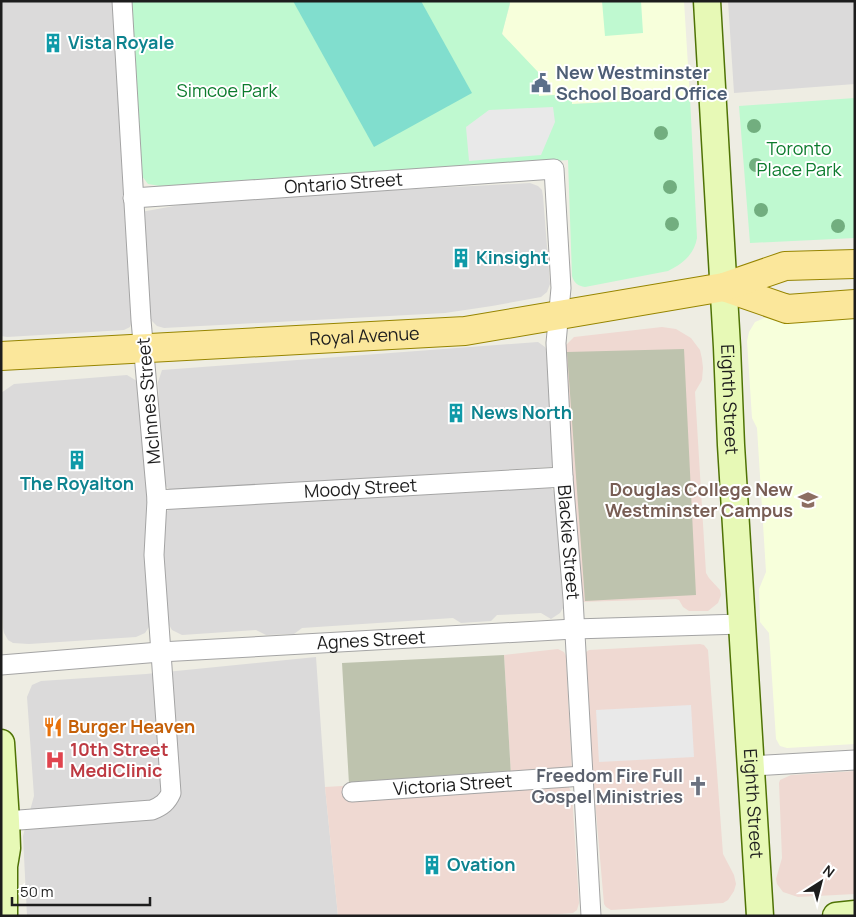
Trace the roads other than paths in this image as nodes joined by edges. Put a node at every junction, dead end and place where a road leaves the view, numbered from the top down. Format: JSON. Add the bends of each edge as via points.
{"nodes":[{"id":1,"x":122,"y":1,"type":"edge"},
{"id":2,"x":706,"y":1,"type":"edge"},
{"id":3,"x":554,"y":169,"type":"joint"},
{"id":4,"x":133,"y":198,"type":"junction"},
{"id":5,"x":855,"y":264,"type":"edge"},
{"id":6,"x":724,"y":287,"type":"junction"},
{"id":7,"x":855,"y":304,"type":"edge"},
{"id":8,"x":558,"y":316,"type":"junction"},
{"id":9,"x":145,"y":349,"type":"junction"},
{"id":10,"x":1,"y":356,"type":"edge"},
{"id":11,"x":563,"y":477,"type":"junction"},
{"id":12,"x":158,"y":500,"type":"junction"},
{"id":13,"x":742,"y":624,"type":"junction"},
{"id":14,"x":574,"y":629,"type":"junction"},
{"id":15,"x":160,"y":652,"type":"junction"},
{"id":16,"x":1,"y":665,"type":"edge"},
{"id":17,"x":1,"y":743,"type":"edge"},
{"id":18,"x":855,"y":760,"type":"edge"},
{"id":19,"x":751,"y":766,"type":"junction"},
{"id":20,"x":583,"y":776,"type":"junction"},
{"id":21,"x":352,"y":792,"type":"dead end"},
{"id":22,"x":6,"y":821,"type":"junction"},
{"id":23,"x":7,"y":848,"type":"junction"},
{"id":24,"x":855,"y":914,"type":"edge"},
{"id":25,"x":4,"y":916,"type":"edge"},
{"id":26,"x":19,"y":916,"type":"edge"},
{"id":27,"x":591,"y":916,"type":"edge"},
{"id":28,"x":760,"y":916,"type":"edge"},
{"id":29,"x":836,"y":916,"type":"edge"}],
"edges":[{"from":1,"to":4,"type":"street","name":"McInnes Street"},
{"from":2,"to":6,"type":"street","name":"Eighth Street"},
{"from":3,"to":4,"type":"street","name":"Ontario Street"},
{"from":3,"to":8,"type":"street","name":"Blackie Street","via":[[561,288]]},
{"from":4,"to":9,"type":"street","name":"McInnes Street"},
{"from":5,"to":6,"type":"main road","name":"Royal Avenue","via":[[785,266]]},
{"from":6,"to":7,"type":"main road","name":"Royal Avenue","via":[[787,309]]},
{"from":6,"to":8,"type":"main road","name":"Royal Avenue"},
{"from":6,"to":13,"type":"street","name":"Eighth Street"},
{"from":8,"to":9,"type":"main road","name":"Royal Avenue","via":[[465,331]]},
{"from":8,"to":11,"type":"street","name":"Blackie Street","via":[[556,343]]},
{"from":9,"to":10,"type":"main road","name":"Royal Avenue"},
{"from":9,"to":12,"type":"street","name":"McInnes Street"},
{"from":11,"to":12,"type":"street","name":"Moody Street"},
{"from":11,"to":14,"type":"street","name":"Blackie Street"},
{"from":12,"to":15,"type":"street","name":"McInnes Street","via":[[154,555]]},
{"from":13,"to":14,"type":"street","name":"Agnes Street"},
{"from":13,"to":19,"type":"street","name":"Eighth Street"},
{"from":14,"to":15,"type":"street","name":"Agnes Street"},
{"from":14,"to":20,"type":"street","name":"Blackie Street"},
{"from":15,"to":16,"type":"street","name":"Agnes Street"},
{"from":15,"to":22,"type":"street","name":"McInnes Street","via":[[171,784],[167,801],[152,810]]},
{"from":17,"to":22,"type":"street"},
{"from":18,"to":19,"type":"street"},
{"from":19,"to":28,"type":"street","name":"Eighth Street"},
{"from":20,"to":21,"type":"street","name":"Victoria Street"},
{"from":20,"to":27,"type":"street","name":"Blackie Street"},
{"from":22,"to":23,"type":"street"},
{"from":23,"to":25,"type":"street"},
{"from":23,"to":26,"type":"street","via":[[17,864]]},
{"from":24,"to":29,"type":"street"}]}
